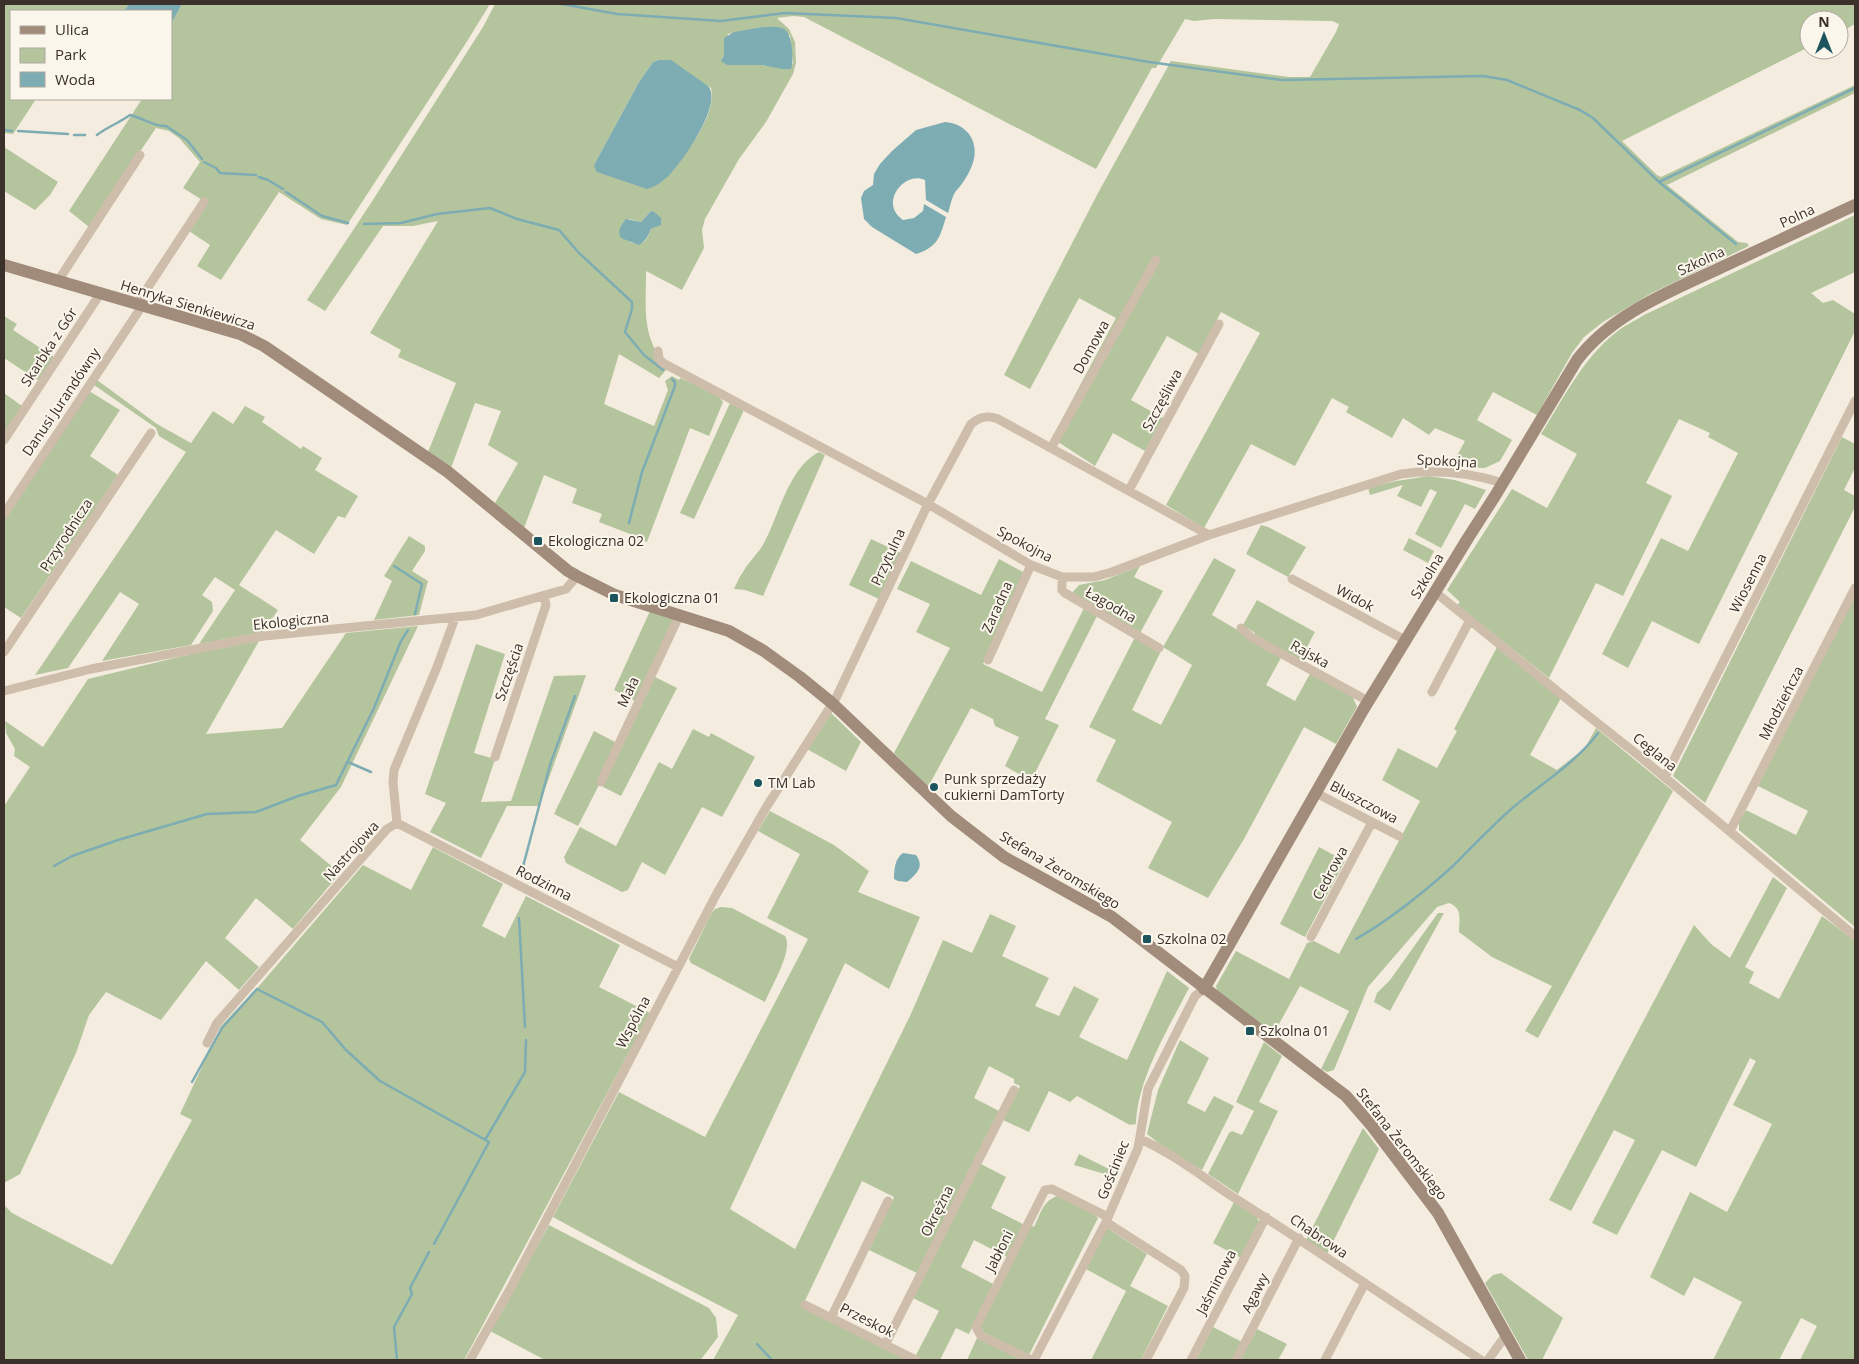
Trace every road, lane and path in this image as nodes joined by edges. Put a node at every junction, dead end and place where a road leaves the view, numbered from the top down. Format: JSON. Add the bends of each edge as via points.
{"nodes":[{"id":1,"x":140,"y":155,"type":"dead end"},
{"id":2,"x":204,"y":202,"type":"dead end"},
{"id":3,"x":1855,"y":205,"type":"edge"},
{"id":4,"x":1752,"y":253,"type":"joint"},
{"id":5,"x":1156,"y":260,"type":"dead end"},
{"id":6,"x":4,"y":265,"type":"edge"},
{"id":7,"x":58,"y":281,"type":"junction"},
{"id":8,"x":100,"y":294,"type":"junction"},
{"id":9,"x":139,"y":305,"type":"junction"},
{"id":10,"x":1219,"y":324,"type":"dead end"},
{"id":11,"x":658,"y":351,"type":"dead end"},
{"id":12,"x":1855,"y":401,"type":"edge"},
{"id":13,"x":151,"y":433,"type":"dead end"},
{"id":14,"x":4,"y":440,"type":"edge"},
{"id":15,"x":1051,"y":448,"type":"junction"},
{"id":16,"x":448,"y":472,"type":"joint"},
{"id":17,"x":1503,"y":483,"type":"junction"},
{"id":18,"x":1129,"y":490,"type":"junction"},
{"id":19,"x":928,"y":504,"type":"junction"},
{"id":20,"x":4,"y":514,"type":"edge"},
{"id":21,"x":1209,"y":535,"type":"junction"},
{"id":22,"x":1031,"y":565,"type":"junction"},
{"id":23,"x":577,"y":576,"type":"junction"},
{"id":24,"x":1062,"y":577,"type":"junction"},
{"id":25,"x":1292,"y":579,"type":"dead end"},
{"id":26,"x":1855,"y":588,"type":"edge"},
{"id":27,"x":1435,"y":592,"type":"junction"},
{"id":28,"x":544,"y":596,"type":"junction"},
{"id":29,"x":680,"y":614,"type":"junction"},
{"id":30,"x":455,"y":618,"type":"junction"},
{"id":31,"x":1470,"y":620,"type":"junction"},
{"id":32,"x":1241,"y":628,"type":"dead end"},
{"id":33,"x":1405,"y":640,"type":"junction"},
{"id":34,"x":1159,"y":648,"type":"dead end"},
{"id":35,"x":4,"y":652,"type":"edge"},
{"id":36,"x":988,"y":660,"type":"dead end"},
{"id":37,"x":4,"y":691,"type":"edge"},
{"id":38,"x":1432,"y":692,"type":"dead end"},
{"id":39,"x":1368,"y":701,"type":"junction"},
{"id":40,"x":832,"y":703,"type":"junction"},
{"id":41,"x":495,"y":756,"type":"dead end"},
{"id":42,"x":1665,"y":777,"type":"junction"},
{"id":43,"x":601,"y":782,"type":"dead end"},
{"id":44,"x":1316,"y":793,"type":"junction"},
{"id":45,"x":1372,"y":822,"type":"junction"},
{"id":46,"x":397,"y":823,"type":"junction"},
{"id":47,"x":1730,"y":831,"type":"junction"},
{"id":48,"x":1399,"y":836,"type":"dead end"},
{"id":49,"x":1855,"y":936,"type":"edge"},
{"id":50,"x":1312,"y":937,"type":"dead end"},
{"id":51,"x":678,"y":967,"type":"junction"},
{"id":52,"x":1204,"y":989,"type":"junction"},
{"id":53,"x":207,"y":1043,"type":"dead end"},
{"id":54,"x":1014,"y":1090,"type":"dead end"},
{"id":55,"x":1140,"y":1139,"type":"junction"},
{"id":56,"x":888,"y":1201,"type":"dead end"},
{"id":57,"x":1266,"y":1217,"type":"junction"},
{"id":58,"x":1107,"y":1220,"type":"junction"},
{"id":59,"x":1299,"y":1238,"type":"junction"},
{"id":60,"x":1365,"y":1283,"type":"junction"},
{"id":61,"x":805,"y":1305,"type":"dead end"},
{"id":62,"x":831,"y":1318,"type":"junction"},
{"id":63,"x":1506,"y":1335,"type":"junction"},
{"id":64,"x":885,"y":1345,"type":"junction"},
{"id":65,"x":470,"y":1360,"type":"edge"},
{"id":66,"x":916,"y":1360,"type":"edge"},
{"id":67,"x":1033,"y":1360,"type":"edge"},
{"id":68,"x":1146,"y":1360,"type":"edge"},
{"id":69,"x":1191,"y":1360,"type":"edge"},
{"id":70,"x":1236,"y":1360,"type":"edge"},
{"id":71,"x":1325,"y":1360,"type":"edge"},
{"id":72,"x":1481,"y":1360,"type":"edge"},
{"id":73,"x":1488,"y":1360,"type":"edge"},
{"id":74,"x":1520,"y":1360,"type":"edge"}],
"edges":[{"from":1,"to":7,"type":"street"},
{"from":2,"to":9,"type":"street","name":"Danusi Jurandówny"},
{"from":3,"to":4,"type":"street","name":"Polna"},
{"from":4,"to":17,"type":"street","name":"Szkolna","via":[[1630,313],[1592,341],[1577,360]]},
{"from":5,"to":15,"type":"street","name":"Domowa"},
{"from":6,"to":7,"type":"street","name":"Henryka Sienkiewicza"},
{"from":7,"to":8,"type":"street","name":"Henryka Sienkiewicza"},
{"from":8,"to":9,"type":"street","name":"Henryka Sienkiewicza"},
{"from":8,"to":14,"type":"street","name":"Skarbka z Gór"},
{"from":9,"to":16,"type":"street","name":"Henryka Sienkiewicza","via":[[240,334],[264,346]]},
{"from":9,"to":20,"type":"street","name":"Danusi Jurandówny"},
{"from":10,"to":18,"type":"street","name":"Szczęśliwa"},
{"from":11,"to":19,"type":"street","name":"Spokojna","via":[[663,362]]},
{"from":12,"to":42,"type":"street","name":"Wiosenna"},
{"from":13,"to":35,"type":"street","name":"Przyrodnicza"},
{"from":15,"to":18,"type":"street"},
{"from":15,"to":19,"type":"street","name":"Przytulna","via":[[993,417],[980,418],[971,424]]},
{"from":16,"to":23,"type":"street","name":"Stefana Żeromskiego"},
{"from":17,"to":21,"type":"street","name":"Spokojna","via":[[1468,475],[1402,474]]},
{"from":17,"to":27,"type":"street","name":"Szkolna"},
{"from":18,"to":21,"type":"street"},
{"from":19,"to":22,"type":"street","name":"Spokojna"},
{"from":19,"to":40,"type":"street","name":"Przytulna"},
{"from":21,"to":24,"type":"street","name":"Spokojna","via":[[1112,572],[1094,577]]},
{"from":22,"to":24,"type":"street","name":"Spokojna"},
{"from":22,"to":36,"type":"street","name":"Zaradna"},
{"from":23,"to":28,"type":"street","name":"Ekologiczna","via":[[566,589]]},
{"from":23,"to":29,"type":"street","name":"Stefana Żeromskiego","via":[[608,592]]},
{"from":24,"to":34,"type":"street","name":"Łagodna","via":[[1065,593]]},
{"from":25,"to":33,"type":"street","name":"Widok"},
{"from":26,"to":47,"type":"street","name":"Młodzieńcza"},
{"from":27,"to":31,"type":"street","name":"Ceglana"},
{"from":27,"to":33,"type":"street","name":"Szkolna"},
{"from":28,"to":30,"type":"street","name":"Ekologiczna"},
{"from":28,"to":41,"type":"street","name":"Szczęścia","via":[[546,605]]},
{"from":29,"to":40,"type":"street","name":"Stefana Żeromskiego","via":[[729,631],[754,644]]},
{"from":29,"to":43,"type":"street","name":"Mała"},
{"from":30,"to":37,"type":"street","name":"Ekologiczna","via":[[264,636],[91,669]]},
{"from":30,"to":46,"type":"street","name":"Nastrojowa","via":[[394,770]]},
{"from":31,"to":38,"type":"street"},
{"from":31,"to":42,"type":"street","name":"Ceglana"},
{"from":32,"to":39,"type":"street","name":"Rajska","via":[[1251,637]]},
{"from":33,"to":39,"type":"street","name":"Szkolna"},
{"from":39,"to":44,"type":"street","name":"Szkolna"},
{"from":40,"to":51,"type":"street","name":"Wspólna","via":[[716,895]]},
{"from":40,"to":52,"type":"street","name":"Stefana Żeromskiego","via":[[951,816],[1004,857],[1112,917]]},
{"from":42,"to":47,"type":"street","name":"Ceglana"},
{"from":44,"to":45,"type":"street","name":"Bluszczowa"},
{"from":44,"to":52,"type":"street","name":"Szkolna"},
{"from":45,"to":48,"type":"street","name":"Bluszczowa"},
{"from":45,"to":50,"type":"street","name":"Cedrowa"},
{"from":46,"to":51,"type":"street","name":"Rodzinna"},
{"from":46,"to":53,"type":"street","name":"Nastrojowa","via":[[388,829],[217,1023]]},
{"from":47,"to":49,"type":"street","name":"Ceglana"},
{"from":51,"to":65,"type":"street","name":"Wspólna"},
{"from":52,"to":55,"type":"street","name":"Gościniec","via":[[1195,996],[1151,1080],[1144,1102]]},
{"from":52,"to":63,"type":"street","name":"Stefana Żeromskiego","via":[[1332,1085],[1372,1126],[1438,1213]]},
{"from":54,"to":64,"type":"street","name":"Okrężna"},
{"from":55,"to":57,"type":"street","name":"Chabrowa"},
{"from":55,"to":58,"type":"street","name":"Gościniec"},
{"from":56,"to":62,"type":"street"},
{"from":57,"to":59,"type":"street","name":"Chabrowa"},
{"from":57,"to":69,"type":"street","name":"Jaśminowa"},
{"from":58,"to":67,"type":"street","name":"Gościniec"},
{"from":58,"to":67,"type":"street","name":"Jabłoni","via":[[1052,1188],[1045,1190],[976,1327],[981,1336]]},
{"from":58,"to":68,"type":"street","via":[[1186,1276],[1184,1288]]},
{"from":59,"to":60,"type":"street","name":"Chabrowa"},
{"from":59,"to":70,"type":"street","name":"Agawy"},
{"from":60,"to":71,"type":"street"},
{"from":60,"to":72,"type":"street","name":"Chabrowa"},
{"from":61,"to":62,"type":"street","name":"Przeskok"},
{"from":62,"to":64,"type":"street","name":"Przeskok"},
{"from":63,"to":73,"type":"street"},
{"from":63,"to":74,"type":"street","name":"Stefana Żeromskiego"},
{"from":64,"to":66,"type":"street","name":"Przeskok"}]}
